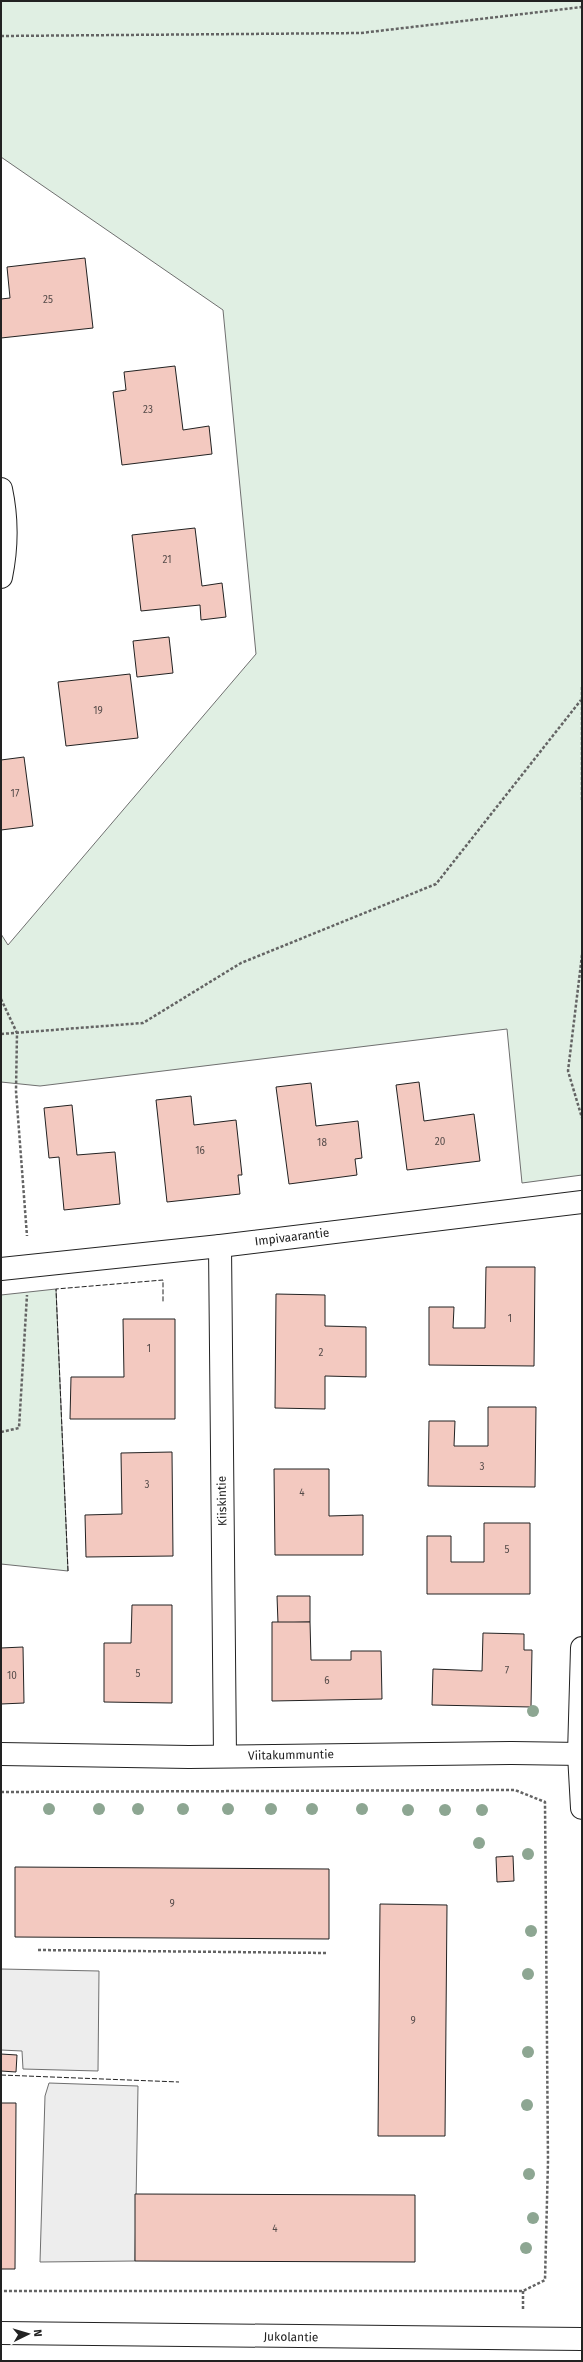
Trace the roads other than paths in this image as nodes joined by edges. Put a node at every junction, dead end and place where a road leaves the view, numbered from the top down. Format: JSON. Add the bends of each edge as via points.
{"nodes":[{"id":1,"x":1,"y":489,"type":"edge"},
{"id":2,"x":1,"y":577,"type":"edge"},
{"id":3,"x":582,"y":1202,"type":"edge"},
{"id":4,"x":220,"y":1246,"type":"junction"},
{"id":5,"x":1,"y":1269,"type":"edge"},
{"id":6,"x":582,"y":1648,"type":"edge"},
{"id":7,"x":1,"y":1754,"type":"edge"},
{"id":8,"x":581,"y":1754,"type":"edge"},
{"id":9,"x":225,"y":1756,"type":"junction"},
{"id":10,"x":582,"y":1808,"type":"edge"},
{"id":11,"x":1,"y":2334,"type":"edge"},
{"id":12,"x":582,"y":2339,"type":"edge"}],
"edges":[{"from":1,"to":2,"type":"street","via":[[5,508],[4,562]]},
{"from":3,"to":4,"type":"street","name":"Impivaarantie"},
{"from":4,"to":5,"type":"street","name":"Impivaarantie"},
{"from":4,"to":9,"type":"street","name":"Kiiskintie"},
{"from":6,"to":8,"type":"street"},
{"from":7,"to":9,"type":"street","name":"Viitakummuntie"},
{"from":8,"to":9,"type":"street","name":"Viitakummuntie"},
{"from":8,"to":10,"type":"street"},
{"from":11,"to":12,"type":"street","name":"Jukolantie"}]}
